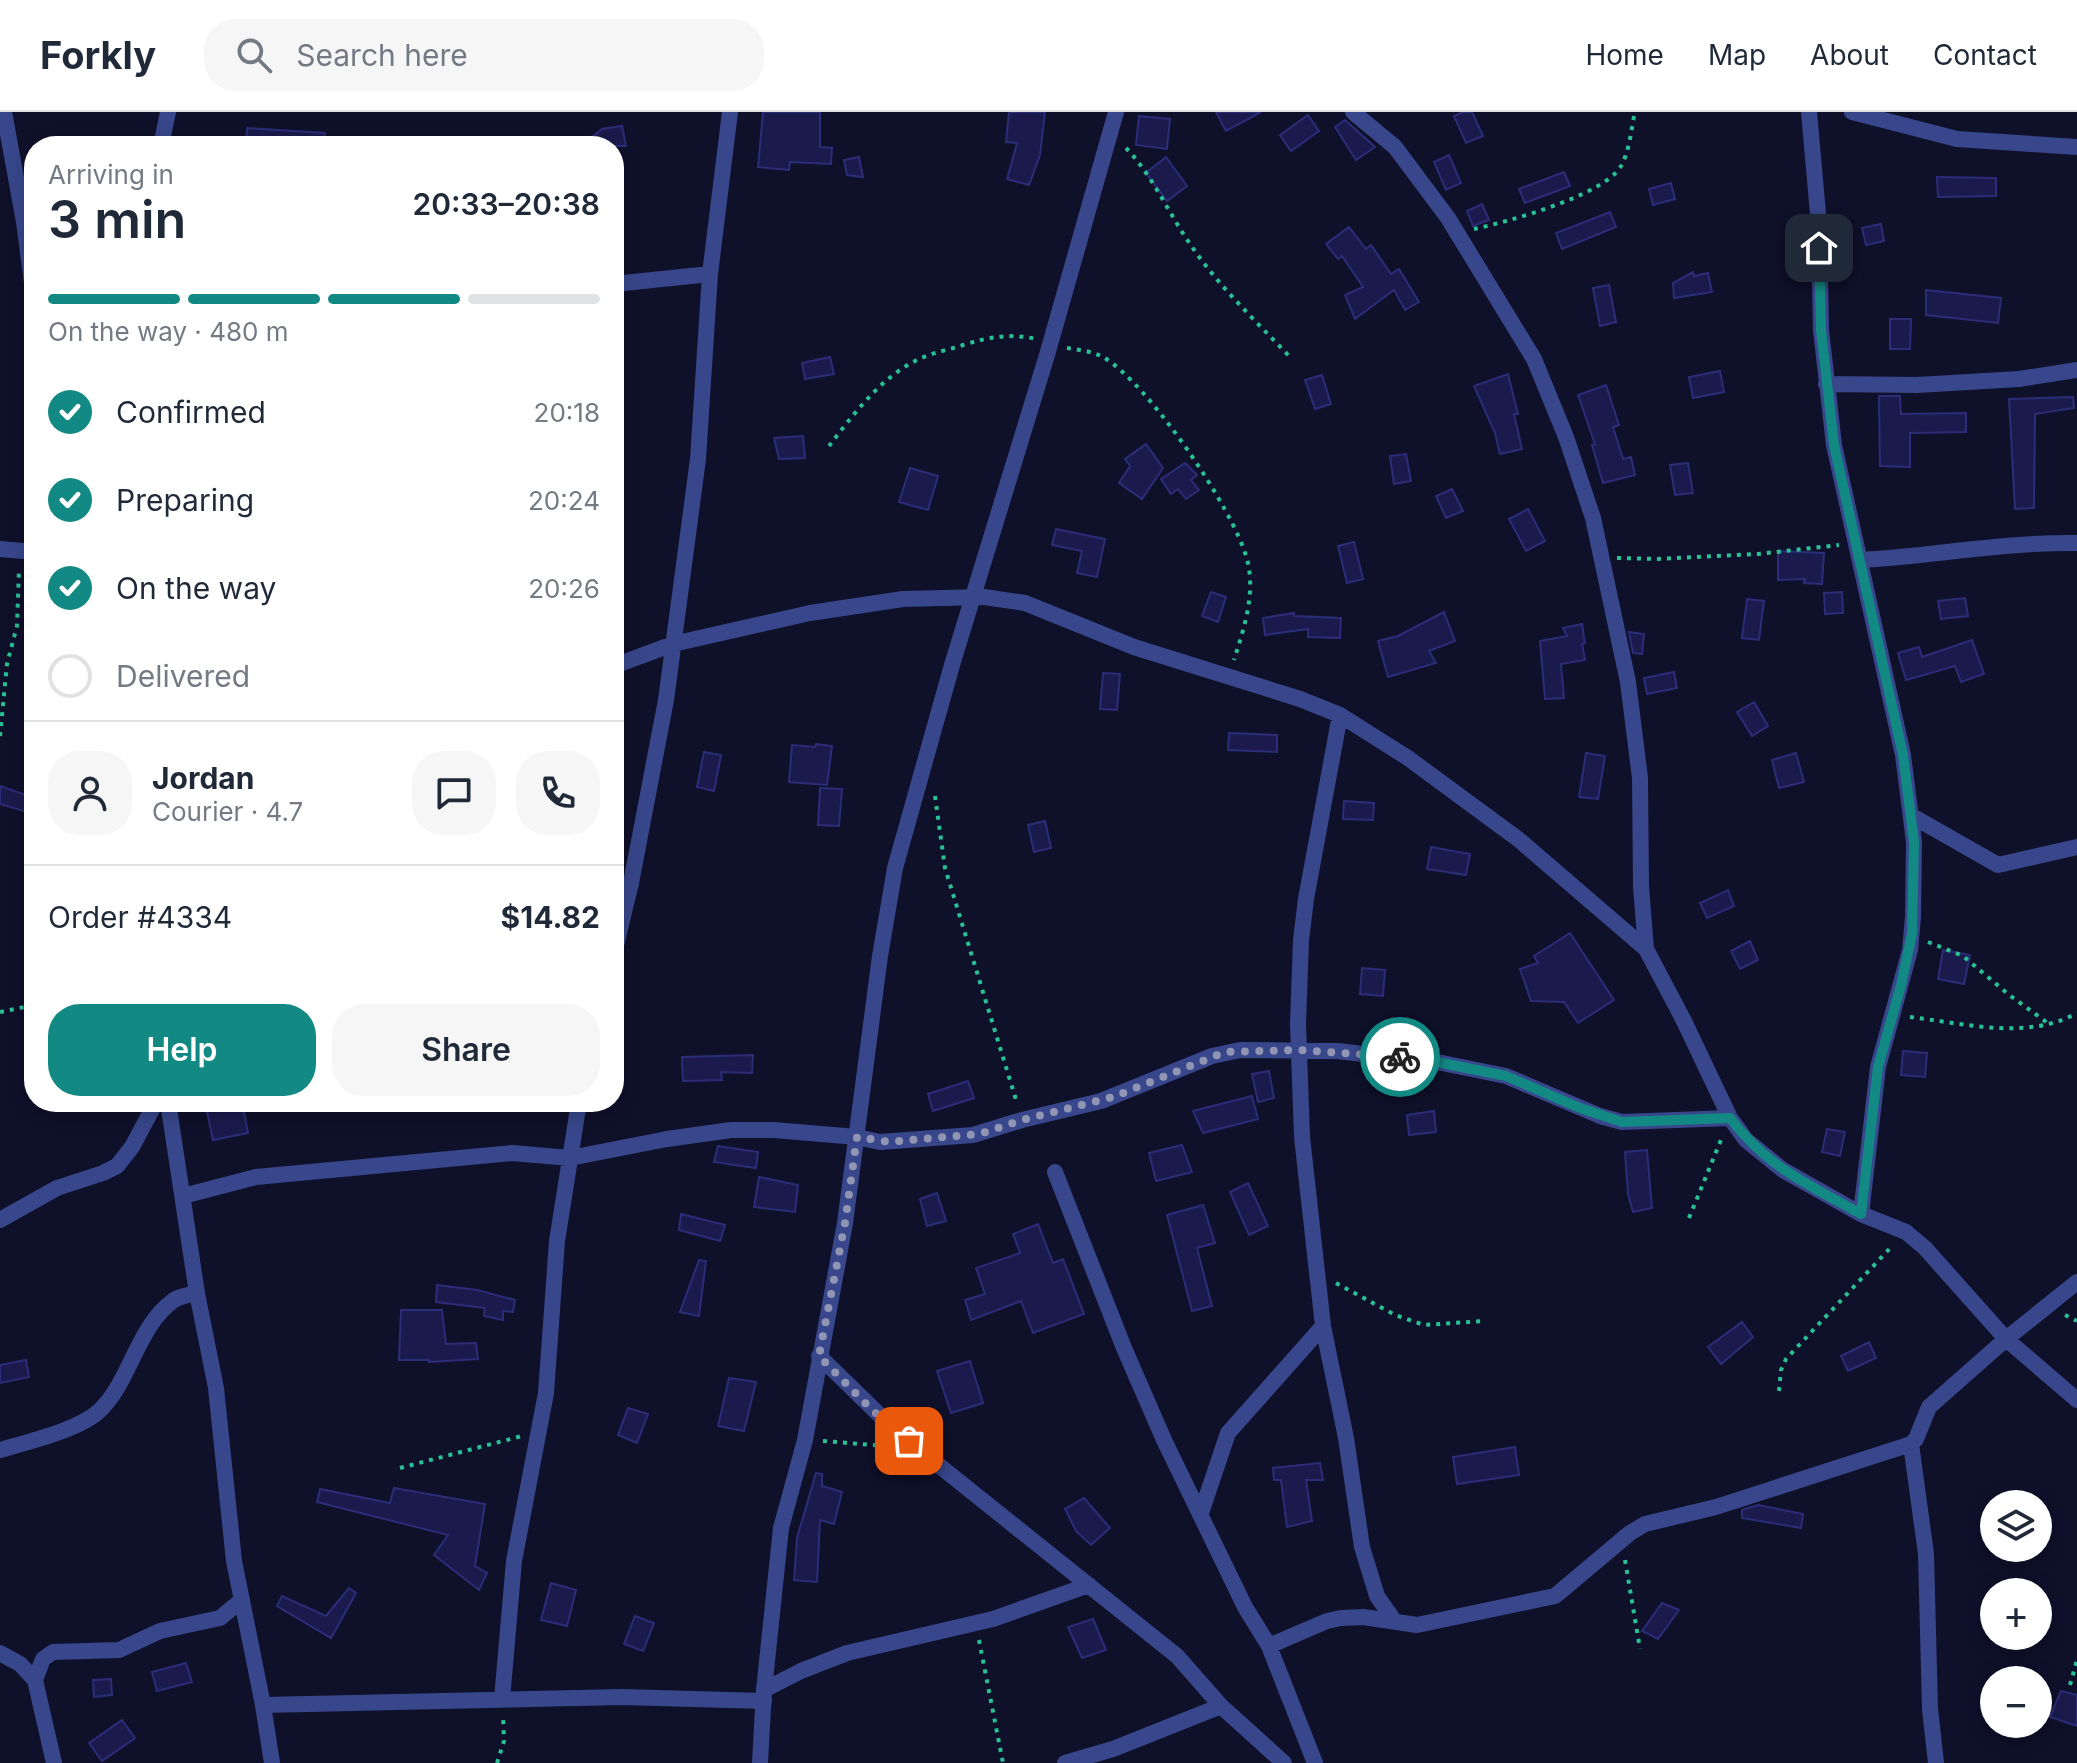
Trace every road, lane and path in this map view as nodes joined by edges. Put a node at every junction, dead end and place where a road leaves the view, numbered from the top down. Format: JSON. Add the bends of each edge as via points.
{"nodes":[{"id":1,"x":4,"y":112,"type":"edge"},
{"id":2,"x":168,"y":112,"type":"edge"},
{"id":3,"x":730,"y":112,"type":"edge"},
{"id":4,"x":1116,"y":112,"type":"edge"},
{"id":5,"x":1353,"y":112,"type":"edge"},
{"id":6,"x":1635,"y":112,"type":"edge"},
{"id":7,"x":1809,"y":112,"type":"edge"},
{"id":8,"x":1852,"y":112,"type":"edge"},
{"id":9,"x":1110,"y":132,"type":"junction"},
{"id":10,"x":163,"y":136,"type":"edge"},
{"id":11,"x":2077,"y":147,"type":"edge"},
{"id":12,"x":24,"y":198,"type":"edge"},
{"id":13,"x":1456,"y":232,"type":"junction"},
{"id":14,"x":710,"y":274,"type":"junction"},
{"id":15,"x":624,"y":283,"type":"edge"},
{"id":16,"x":1050,"y":344,"type":"junction"},
{"id":17,"x":1291,"y":358,"type":"dead end"},
{"id":18,"x":2077,"y":370,"type":"edge"},
{"id":19,"x":1826,"y":384,"type":"junction"},
{"id":20,"x":829,"y":446,"type":"dead end"},
{"id":21,"x":1855,"y":542,"type":"junction"},
{"id":22,"x":2077,"y":543,"type":"edge"},
{"id":23,"x":0,"y":549,"type":"edge"},
{"id":24,"x":24,"y":551,"type":"edge"},
{"id":25,"x":1603,"y":560,"type":"junction"},
{"id":26,"x":1860,"y":560,"type":"junction"},
{"id":27,"x":24,"y":574,"type":"edge"},
{"id":28,"x":974,"y":597,"type":"junction"},
{"id":29,"x":673,"y":644,"type":"junction"},
{"id":30,"x":624,"y":662,"type":"edge"},
{"id":31,"x":1229,"y":678,"type":"junction"},
{"id":32,"x":1340,"y":715,"type":"junction"},
{"id":33,"x":0,"y":736,"type":"edge"},
{"id":34,"x":934,"y":794,"type":"dead end"},
{"id":35,"x":1912,"y":816,"type":"junction"},
{"id":36,"x":2077,"y":847,"type":"edge"},
{"id":37,"x":624,"y":912,"type":"edge"},
{"id":38,"x":1912,"y":934,"type":"junction"},
{"id":39,"x":1646,"y":949,"type":"junction"},
{"id":40,"x":24,"y":1007,"type":"edge"},
{"id":41,"x":0,"y":1012,"type":"edge"},
{"id":42,"x":2077,"y":1013,"type":"edge"},
{"id":43,"x":1892,"y":1015,"type":"junction"},
{"id":44,"x":2049,"y":1024,"type":"junction"},
{"id":45,"x":1298,"y":1050,"type":"junction"},
{"id":46,"x":151,"y":1112,"type":"edge"},
{"id":47,"x":170,"y":1112,"type":"edge"},
{"id":48,"x":577,"y":1112,"type":"edge"},
{"id":49,"x":1730,"y":1118,"type":"junction"},
{"id":50,"x":1022,"y":1120,"type":"junction"},
{"id":51,"x":857,"y":1137,"type":"junction"},
{"id":52,"x":570,"y":1158,"type":"junction"},
{"id":53,"x":1055,"y":1172,"type":"dead end"},
{"id":54,"x":183,"y":1196,"type":"junction"},
{"id":55,"x":1861,"y":1214,"type":"junction"},
{"id":56,"x":1689,"y":1218,"type":"dead end"},
{"id":57,"x":0,"y":1220,"type":"edge"},
{"id":58,"x":1906,"y":1232,"type":"junction"},
{"id":59,"x":1315,"y":1267,"type":"junction"},
{"id":60,"x":2077,"y":1282,"type":"edge"},
{"id":61,"x":197,"y":1293,"type":"junction"},
{"id":62,"x":1483,"y":1321,"type":"dead end"},
{"id":63,"x":1323,"y":1326,"type":"junction"},
{"id":64,"x":2006,"y":1339,"type":"junction"},
{"id":65,"x":819,"y":1356,"type":"junction"},
{"id":66,"x":1779,"y":1391,"type":"dead end"},
{"id":67,"x":2077,"y":1400,"type":"edge"},
{"id":68,"x":540,"y":1433,"type":"junction"},
{"id":69,"x":805,"y":1440,"type":"junction"},
{"id":70,"x":1911,"y":1444,"type":"junction"},
{"id":71,"x":890,"y":1447,"type":"dead end"},
{"id":72,"x":0,"y":1450,"type":"edge"},
{"id":73,"x":400,"y":1468,"type":"dead end"},
{"id":74,"x":1201,"y":1513,"type":"junction"},
{"id":75,"x":1622,"y":1541,"type":"junction"},
{"id":76,"x":1089,"y":1585,"type":"junction"},
{"id":77,"x":242,"y":1600,"type":"junction"},
{"id":78,"x":1393,"y":1619,"type":"junction"},
{"id":79,"x":973,"y":1623,"type":"junction"},
{"id":80,"x":1269,"y":1646,"type":"junction"},
{"id":81,"x":1640,"y":1649,"type":"dead end"},
{"id":82,"x":0,"y":1653,"type":"edge"},
{"id":83,"x":2077,"y":1660,"type":"edge"},
{"id":84,"x":35,"y":1680,"type":"junction"},
{"id":85,"x":2070,"y":1685,"type":"dead end"},
{"id":86,"x":764,"y":1696,"type":"junction"},
{"id":87,"x":502,"y":1699,"type":"junction"},
{"id":88,"x":263,"y":1705,"type":"junction"},
{"id":89,"x":1221,"y":1706,"type":"junction"},
{"id":90,"x":54,"y":1763,"type":"edge"},
{"id":91,"x":272,"y":1763,"type":"edge"},
{"id":92,"x":497,"y":1763,"type":"edge"},
{"id":93,"x":760,"y":1763,"type":"edge"},
{"id":94,"x":1003,"y":1763,"type":"edge"},
{"id":95,"x":1065,"y":1763,"type":"edge"},
{"id":96,"x":1284,"y":1763,"type":"edge"},
{"id":97,"x":1315,"y":1763,"type":"edge"},
{"id":98,"x":1936,"y":1763,"type":"edge"}],
"edges":[{"from":1,"to":12,"type":"street"},
{"from":2,"to":10,"type":"street"},
{"from":3,"to":14,"type":"street"},
{"from":4,"to":9,"type":"street"},
{"from":5,"to":13,"type":"street","via":[[1395,147]]},
{"from":6,"to":13,"type":"path","via":[[1621,166],[1599,186],[1513,219]]},
{"from":7,"to":19,"type":"street"},
{"from":8,"to":11,"type":"street","via":[[1957,139]]},
{"from":9,"to":16,"type":"street"},
{"from":9,"to":17,"type":"path","via":[[1143,168],[1221,286]]},
{"from":13,"to":25,"type":"street","via":[[1543,379]]},
{"from":14,"to":15,"type":"street"},
{"from":14,"to":29,"type":"street","via":[[698,459]]},
{"from":16,"to":20,"type":"path","via":[[1020,336],[991,337],[916,360],[865,402]]},
{"from":16,"to":28,"type":"street"},
{"from":16,"to":31,"type":"path","via":[[1102,357],[1135,384],[1201,469],[1223,508],[1249,574],[1246,620]]},
{"from":18,"to":19,"type":"street","via":[[1917,385]]},
{"from":19,"to":21,"type":"street"},
{"from":21,"to":25,"type":"path","via":[[1758,554]]},
{"from":21,"to":26,"type":"street"},
{"from":22,"to":26,"type":"street","via":[[1984,546]]},
{"from":23,"to":24,"type":"street"},
{"from":25,"to":39,"type":"street","via":[[1637,744]]},
{"from":26,"to":35,"type":"street"},
{"from":27,"to":33,"type":"path"},
{"from":28,"to":29,"type":"street","via":[[892,600]]},
{"from":28,"to":31,"type":"street","via":[[1025,603]]},
{"from":28,"to":51,"type":"street","via":[[895,868]]},
{"from":29,"to":30,"type":"street"},
{"from":29,"to":37,"type":"street"},
{"from":31,"to":32,"type":"street"},
{"from":32,"to":39,"type":"street","via":[[1518,839]]},
{"from":32,"to":45,"type":"street","via":[[1306,899]]},
{"from":34,"to":50,"type":"path","via":[[945,868]]},
{"from":35,"to":36,"type":"street","via":[[1996,864]]},
{"from":35,"to":38,"type":"street"},
{"from":38,"to":43,"type":"street"},
{"from":38,"to":44,"type":"path","via":[[1963,956]]},
{"from":39,"to":49,"type":"street"},
{"from":40,"to":41,"type":"path"},
{"from":42,"to":44,"type":"path"},
{"from":43,"to":44,"type":"path","via":[[2007,1027]]},
{"from":43,"to":55,"type":"street","via":[[1878,1067]]},
{"from":45,"to":49,"type":"street","via":[[1384,1055],[1506,1076],[1622,1122]]},
{"from":45,"to":50,"type":"street","via":[[1218,1054],[1121,1095]]},
{"from":45,"to":59,"type":"street"},
{"from":46,"to":57,"type":"street","via":[[117,1166],[57,1188]]},
{"from":47,"to":54,"type":"street"},
{"from":48,"to":52,"type":"street"},
{"from":49,"to":55,"type":"street","via":[[1764,1157]]},
{"from":49,"to":56,"type":"path"},
{"from":50,"to":51,"type":"street","via":[[964,1136],[889,1142]]},
{"from":51,"to":52,"type":"street","via":[[731,1130]]},
{"from":51,"to":65,"type":"street"},
{"from":52,"to":54,"type":"street","via":[[512,1153],[268,1176]]},
{"from":52,"to":68,"type":"street"},
{"from":53,"to":74,"type":"street","via":[[1124,1348]]},
{"from":54,"to":61,"type":"street"},
{"from":55,"to":58,"type":"street"},
{"from":58,"to":64,"type":"street"},
{"from":58,"to":66,"type":"path","via":[[1786,1359]]},
{"from":59,"to":62,"type":"path","via":[[1338,1285],[1424,1325]]},
{"from":59,"to":63,"type":"street"},
{"from":60,"to":64,"type":"street"},
{"from":61,"to":72,"type":"street","via":[[176,1298],[164,1309],[98,1412]]},
{"from":61,"to":77,"type":"street","via":[[216,1388]]},
{"from":63,"to":74,"type":"street","via":[[1228,1433]]},
{"from":63,"to":78,"type":"street","via":[[1362,1547],[1377,1596]]},
{"from":64,"to":67,"type":"street"},
{"from":64,"to":70,"type":"street","via":[[1929,1407]]},
{"from":65,"to":69,"type":"street"},
{"from":65,"to":76,"type":"street","via":[[896,1431]]},
{"from":68,"to":73,"type":"path"},
{"from":68,"to":87,"type":"street","via":[[514,1561]]},
{"from":69,"to":71,"type":"path"},
{"from":69,"to":86,"type":"street","via":[[781,1528]]},
{"from":70,"to":75,"type":"street","via":[[1716,1507],[1645,1524]]},
{"from":70,"to":98,"type":"street","via":[[1926,1554]]},
{"from":74,"to":80,"type":"street"},
{"from":75,"to":78,"type":"street","via":[[1555,1596],[1417,1625]]},
{"from":75,"to":81,"type":"path"},
{"from":76,"to":79,"type":"street"},
{"from":76,"to":89,"type":"street","via":[[1177,1656]]},
{"from":77,"to":84,"type":"street","via":[[220,1618],[160,1631],[119,1650],[53,1652],[43,1659]]},
{"from":77,"to":88,"type":"street"},
{"from":78,"to":80,"type":"street","via":[[1327,1621]]},
{"from":79,"to":86,"type":"street","via":[[847,1653],[801,1671]]},
{"from":79,"to":94,"type":"path"},
{"from":80,"to":97,"type":"street"},
{"from":82,"to":84,"type":"street"},
{"from":83,"to":85,"type":"path"},
{"from":84,"to":90,"type":"street"},
{"from":86,"to":87,"type":"street"},
{"from":86,"to":93,"type":"street"},
{"from":87,"to":88,"type":"street"},
{"from":87,"to":92,"type":"path","via":[[504,1741]]},
{"from":88,"to":91,"type":"street"},
{"from":89,"to":95,"type":"street"},
{"from":89,"to":96,"type":"street"}]}
